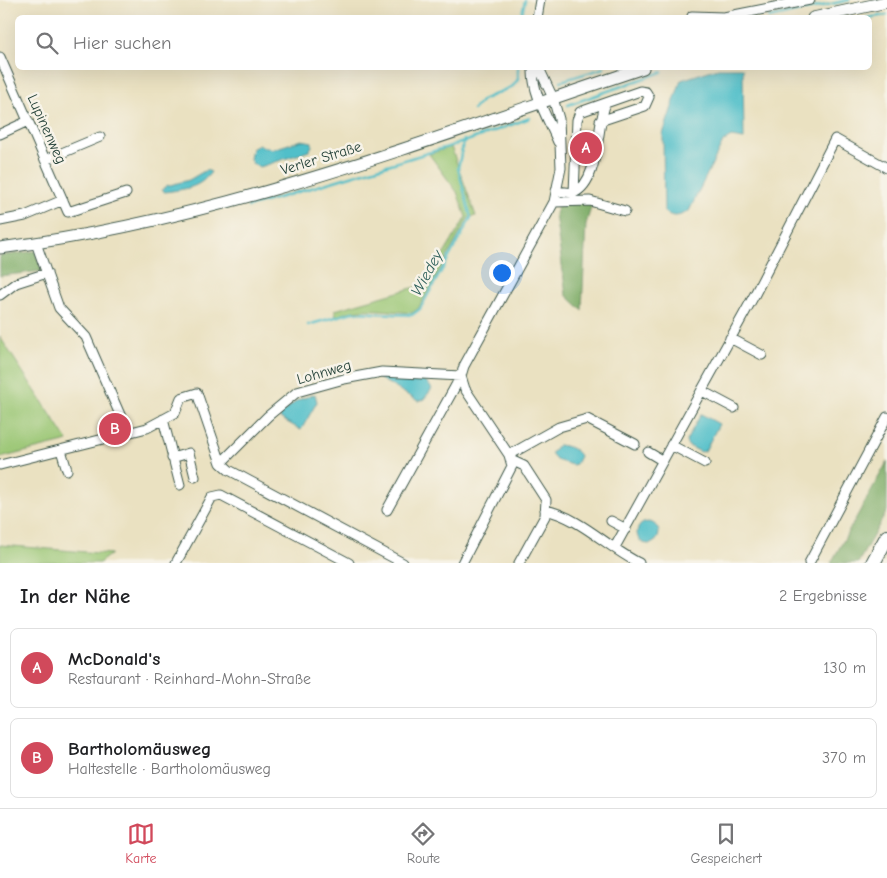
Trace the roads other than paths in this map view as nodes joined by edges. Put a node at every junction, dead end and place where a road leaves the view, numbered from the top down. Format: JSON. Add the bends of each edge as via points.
{"nodes":[{"id":1,"x":540,"y":0,"type":"edge"},
{"id":2,"x":810,"y":0,"type":"edge"},
{"id":3,"x":887,"y":2,"type":"edge"},
{"id":4,"x":887,"y":7,"type":"edge"},
{"id":5,"x":538,"y":15,"type":"edge"},
{"id":6,"x":734,"y":15,"type":"edge"},
{"id":7,"x":824,"y":15,"type":"edge"},
{"id":8,"x":829,"y":15,"type":"edge"},
{"id":9,"x":0,"y":57,"type":"edge"},
{"id":10,"x":533,"y":70,"type":"edge"},
{"id":11,"x":540,"y":70,"type":"edge"},
{"id":12,"x":636,"y":70,"type":"edge"},
{"id":13,"x":4,"y":79,"type":"edge"},
{"id":14,"x":553,"y":98,"type":"junction"},
{"id":15,"x":540,"y":102,"type":"junction"},
{"id":16,"x":606,"y":103,"type":"junction"},
{"id":17,"x":28,"y":121,"type":"junction"},
{"id":18,"x":600,"y":121,"type":"junction"},
{"id":19,"x":0,"y":134,"type":"edge"},
{"id":20,"x":100,"y":136,"type":"dead end"},
{"id":21,"x":562,"y":151,"type":"junction"},
{"id":22,"x":46,"y":160,"type":"junction"},
{"id":23,"x":887,"y":168,"type":"edge"},
{"id":24,"x":556,"y":191,"type":"junction"},
{"id":25,"x":126,"y":193,"type":"dead end"},
{"id":26,"x":574,"y":193,"type":"junction"},
{"id":27,"x":64,"y":200,"type":"junction"},
{"id":28,"x":554,"y":202,"type":"junction"},
{"id":29,"x":625,"y":211,"type":"dead end"},
{"id":30,"x":0,"y":221,"type":"edge"},
{"id":31,"x":36,"y":243,"type":"junction"},
{"id":32,"x":0,"y":248,"type":"edge"},
{"id":33,"x":46,"y":273,"type":"junction"},
{"id":34,"x":0,"y":295,"type":"edge"},
{"id":35,"x":730,"y":338,"type":"junction"},
{"id":36,"x":762,"y":355,"type":"dead end"},
{"id":37,"x":461,"y":376,"type":"junction"},
{"id":38,"x":702,"y":391,"type":"junction"},
{"id":39,"x":734,"y":408,"type":"dead end"},
{"id":40,"x":887,"y":417,"type":"edge"},
{"id":41,"x":163,"y":419,"type":"junction"},
{"id":42,"x":128,"y":433,"type":"junction"},
{"id":43,"x":635,"y":444,"type":"dead end"},
{"id":44,"x":671,"y":445,"type":"junction"},
{"id":45,"x":61,"y":450,"type":"junction"},
{"id":46,"x":648,"y":452,"type":"dead end"},
{"id":47,"x":172,"y":458,"type":"junction"},
{"id":48,"x":510,"y":458,"type":"junction"},
{"id":49,"x":663,"y":461,"type":"junction"},
{"id":50,"x":221,"y":463,"type":"junction"},
{"id":51,"x":705,"y":463,"type":"dead end"},
{"id":52,"x":0,"y":465,"type":"edge"},
{"id":53,"x":67,"y":470,"type":"dead end"},
{"id":54,"x":195,"y":477,"type":"dead end"},
{"id":55,"x":180,"y":485,"type":"dead end"},
{"id":56,"x":387,"y":510,"type":"dead end"},
{"id":57,"x":545,"y":510,"type":"junction"},
{"id":58,"x":611,"y":521,"type":"dead end"},
{"id":59,"x":626,"y":529,"type":"junction"},
{"id":60,"x":887,"y":537,"type":"edge"},
{"id":61,"x":615,"y":547,"type":"junction"},
{"id":62,"x":176,"y":563,"type":"edge"},
{"id":63,"x":349,"y":563,"type":"edge"},
{"id":64,"x":402,"y":563,"type":"edge"},
{"id":65,"x":462,"y":563,"type":"edge"},
{"id":66,"x":519,"y":563,"type":"edge"},
{"id":67,"x":639,"y":563,"type":"edge"},
{"id":68,"x":809,"y":563,"type":"edge"},
{"id":69,"x":873,"y":563,"type":"edge"}],
"edges":[{"from":1,"to":5,"type":"street"},
{"from":2,"to":6,"type":"street"},
{"from":3,"to":7,"type":"main road"},
{"from":4,"to":8,"type":"main road"},
{"from":9,"to":13,"type":"street","name":"Lupinenweg"},
{"from":10,"to":15,"type":"street","via":[[532,78]]},
{"from":11,"to":14,"type":"street"},
{"from":12,"to":14,"type":"main road","name":"Verler Straße"},
{"from":13,"to":17,"type":"street","name":"Lupinenweg"},
{"from":14,"to":15,"type":"main road","name":"Verler Straße"},
{"from":14,"to":21,"type":"street"},
{"from":15,"to":21,"type":"street"},
{"from":15,"to":31,"type":"main road","name":"Verler Straße","via":[[241,199],[163,219]]},
{"from":16,"to":18,"type":"street"},
{"from":16,"to":18,"type":"street","via":[[640,90],[649,97],[645,106]]},
{"from":16,"to":26,"type":"street","via":[[578,115]]},
{"from":17,"to":19,"type":"street"},
{"from":17,"to":22,"type":"street","name":"Lupinenweg"},
{"from":18,"to":26,"type":"street","via":[[596,161],[582,186]]},
{"from":20,"to":22,"type":"street"},
{"from":21,"to":24,"type":"street"},
{"from":22,"to":27,"type":"street","name":"Lupinenweg"},
{"from":23,"to":35,"type":"street","via":[[835,140]]},
{"from":24,"to":26,"type":"street"},
{"from":24,"to":28,"type":"street"},
{"from":25,"to":27,"type":"street","name":"Lupinenweg","via":[[68,212]]},
{"from":27,"to":30,"type":"street","via":[[25,216]]},
{"from":28,"to":29,"type":"street","via":[[590,201]]},
{"from":28,"to":37,"type":"street"},
{"from":31,"to":32,"type":"main road","name":"Verler Straße"},
{"from":31,"to":33,"type":"street"},
{"from":33,"to":34,"type":"street","via":[[16,283]]},
{"from":33,"to":42,"type":"street","via":[[59,308],[86,337]]},
{"from":35,"to":36,"type":"street"},
{"from":35,"to":38,"type":"street"},
{"from":37,"to":48,"type":"street","via":[[465,389]]},
{"from":37,"to":50,"type":"street","name":"Lohnweg","via":[[377,372],[297,392]]},
{"from":37,"to":56,"type":"street"},
{"from":38,"to":39,"type":"street"},
{"from":38,"to":44,"type":"street"},
{"from":40,"to":68,"type":"street"},
{"from":41,"to":42,"type":"street"},
{"from":41,"to":47,"type":"street"},
{"from":41,"to":50,"type":"street","via":[[174,412],[181,398],[197,393]]},
{"from":42,"to":45,"type":"street"},
{"from":43,"to":48,"type":"street","via":[[587,419],[559,427]]},
{"from":44,"to":49,"type":"street"},
{"from":44,"to":51,"type":"street"},
{"from":45,"to":52,"type":"street"},
{"from":45,"to":53,"type":"street"},
{"from":46,"to":49,"type":"street"},
{"from":47,"to":54,"type":"street","via":[[189,453]]},
{"from":47,"to":55,"type":"street"},
{"from":48,"to":57,"type":"street","via":[[524,466],[546,500]]},
{"from":48,"to":65,"type":"street","via":[[510,473]]},
{"from":49,"to":59,"type":"street"},
{"from":50,"to":64,"type":"street"},
{"from":57,"to":61,"type":"street","via":[[572,521]]},
{"from":57,"to":66,"type":"street","via":[[545,516]]},
{"from":58,"to":59,"type":"street"},
{"from":59,"to":61,"type":"street"},
{"from":60,"to":69,"type":"highway"},
{"from":61,"to":67,"type":"street"},
{"from":62,"to":63,"type":"street","via":[[212,497],[221,495]]}]}
